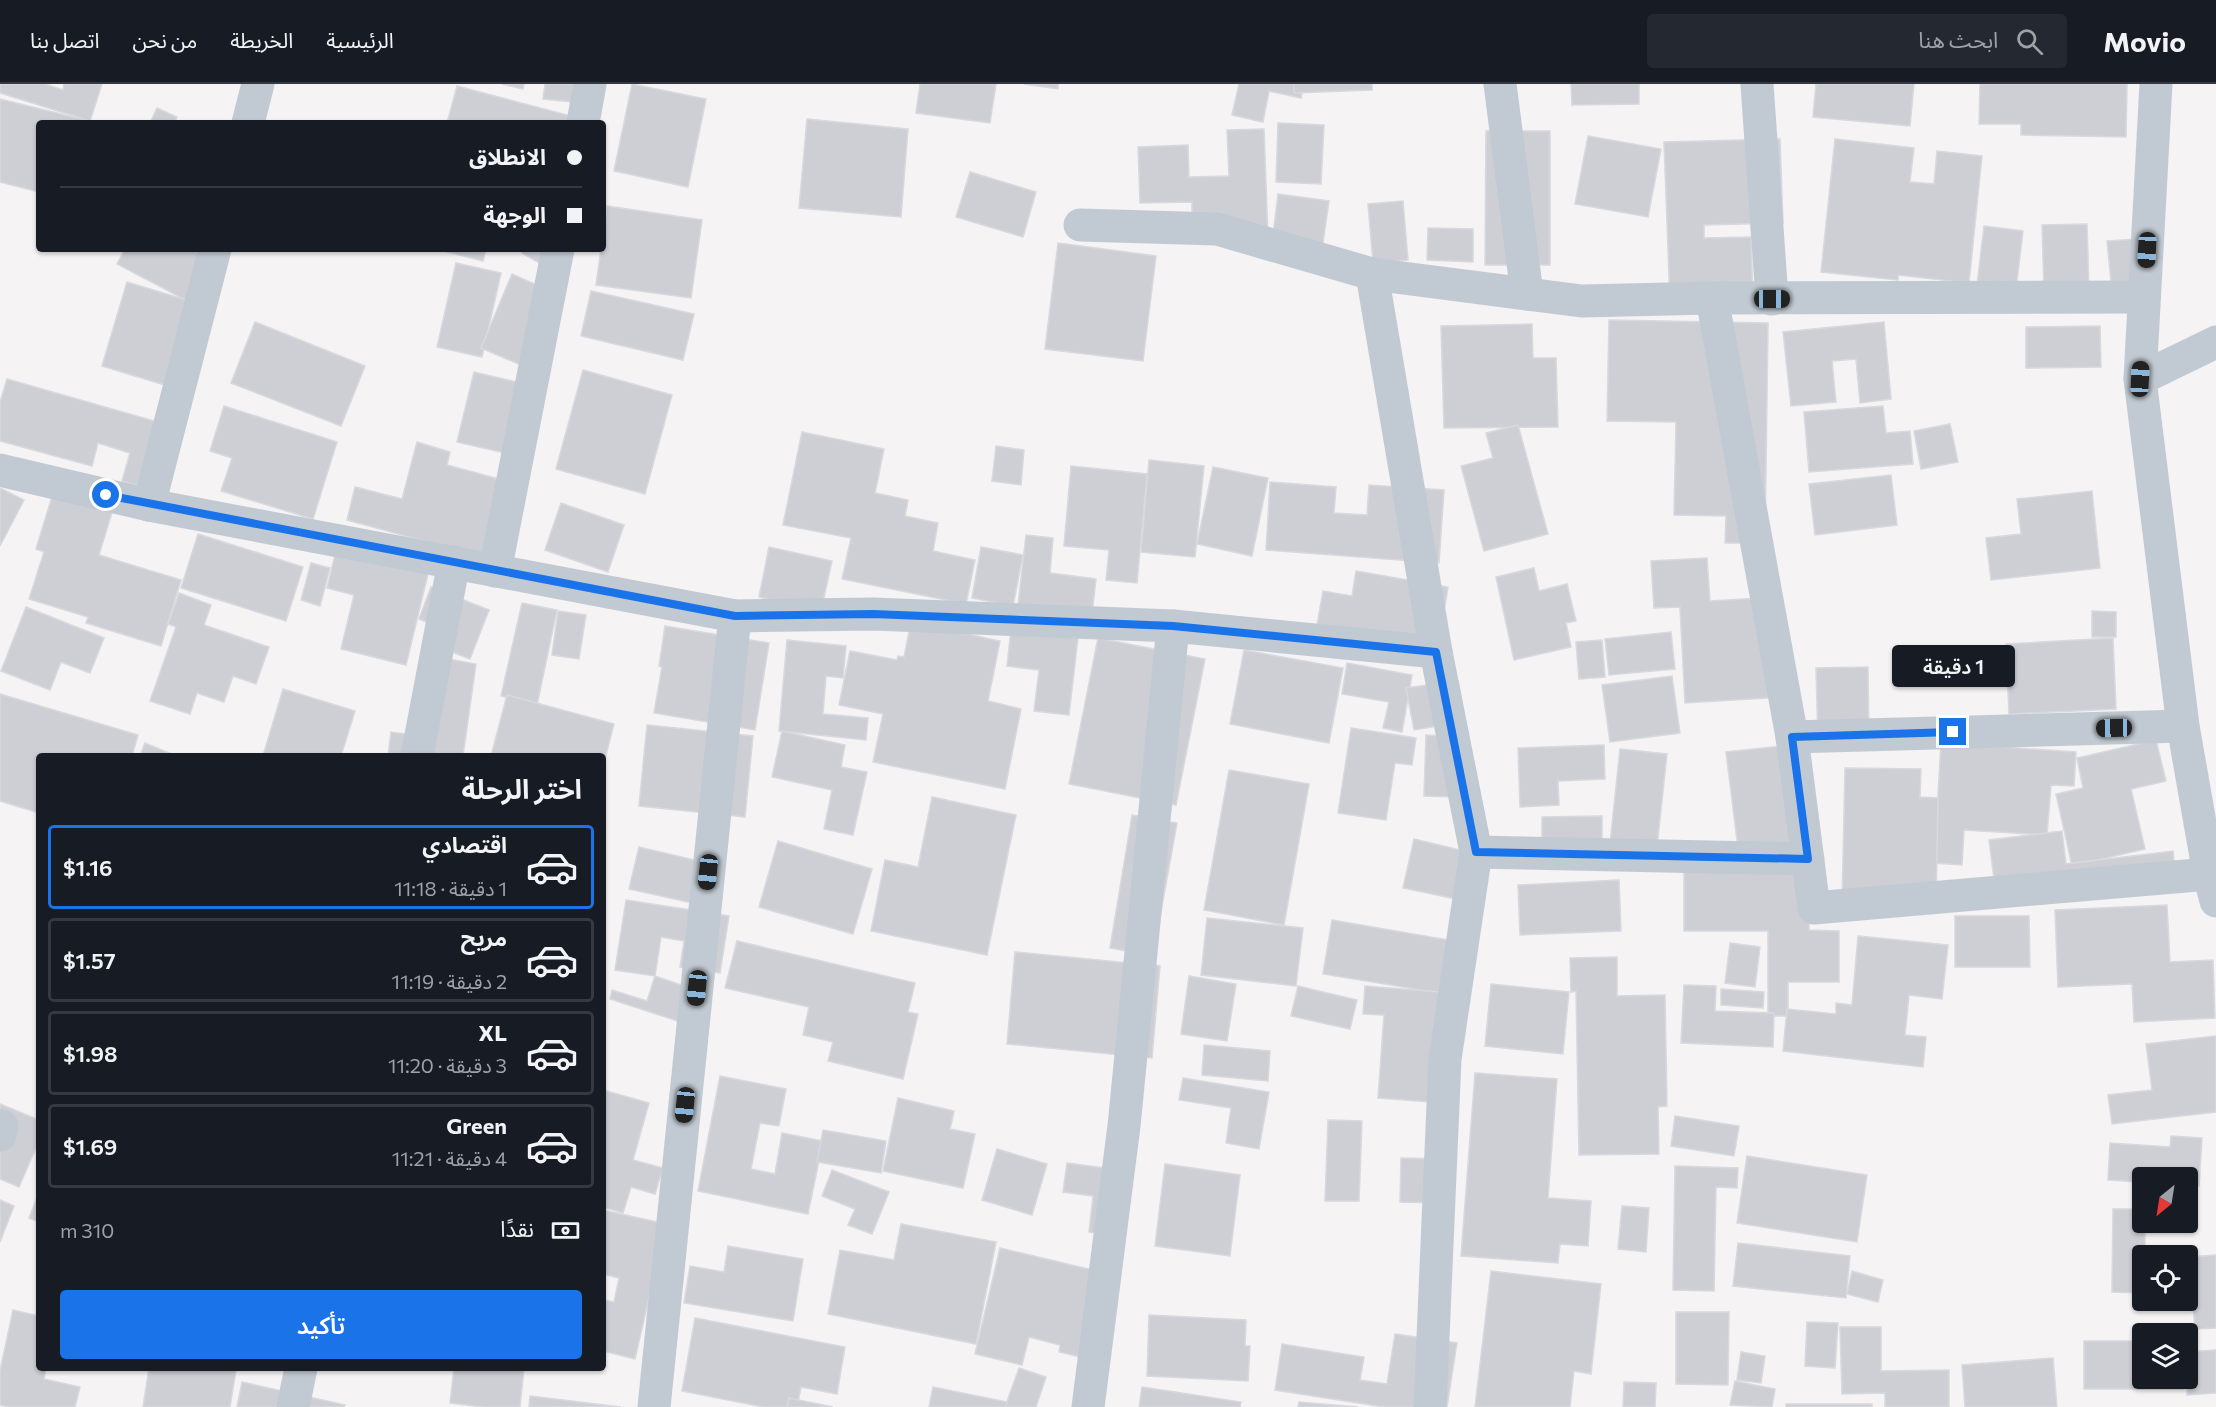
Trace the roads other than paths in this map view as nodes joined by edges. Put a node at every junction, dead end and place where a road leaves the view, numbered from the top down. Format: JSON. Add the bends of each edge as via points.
{"nodes":[{"id":1,"x":258,"y":84,"type":"edge"},
{"id":2,"x":590,"y":84,"type":"edge"},
{"id":3,"x":1500,"y":84,"type":"edge"},
{"id":4,"x":1757,"y":84,"type":"edge"},
{"id":5,"x":2156,"y":84,"type":"edge"},
{"id":6,"x":249,"y":120,"type":"edge"},
{"id":7,"x":584,"y":120,"type":"edge"},
{"id":8,"x":1080,"y":225,"type":"dead end"},
{"id":9,"x":214,"y":252,"type":"edge"},
{"id":10,"x":557,"y":252,"type":"edge"},
{"id":11,"x":1372,"y":274,"type":"junction"},
{"id":12,"x":1527,"y":294,"type":"junction"},
{"id":13,"x":2144,"y":297,"type":"junction"},
{"id":14,"x":1712,"y":298,"type":"junction"},
{"id":15,"x":1772,"y":299,"type":"junction"},
{"id":16,"x":2216,"y":342,"type":"edge"},
{"id":17,"x":2140,"y":379,"type":"junction"},
{"id":18,"x":0,"y":470,"type":"edge"},
{"id":19,"x":149,"y":505,"type":"junction"},
{"id":20,"x":454,"y":562,"type":"junction"},
{"id":21,"x":495,"y":571,"type":"junction"},
{"id":22,"x":735,"y":616,"type":"junction"},
{"id":23,"x":1173,"y":626,"type":"junction"},
{"id":24,"x":1436,"y":652,"type":"junction"},
{"id":25,"x":2183,"y":726,"type":"junction"},
{"id":26,"x":1792,"y":737,"type":"junction"},
{"id":27,"x":418,"y":753,"type":"edge"},
{"id":28,"x":1476,"y":852,"type":"junction"},
{"id":29,"x":1808,"y":859,"type":"junction"},
{"id":30,"x":2212,"y":887,"type":"edge"},
{"id":31,"x":300,"y":1371,"type":"edge"},
{"id":32,"x":293,"y":1407,"type":"edge"},
{"id":33,"x":654,"y":1407,"type":"edge"},
{"id":34,"x":1088,"y":1407,"type":"edge"},
{"id":35,"x":1430,"y":1407,"type":"edge"}],
"edges":[{"from":1,"to":6,"type":"street"},
{"from":2,"to":7,"type":"street"},
{"from":3,"to":12,"type":"street"},
{"from":4,"to":15,"type":"street"},
{"from":5,"to":13,"type":"street"},
{"from":8,"to":11,"type":"street","via":[[1217,229]]},
{"from":9,"to":19,"type":"street"},
{"from":10,"to":21,"type":"street"},
{"from":11,"to":12,"type":"street"},
{"from":11,"to":24,"type":"street"},
{"from":12,"to":14,"type":"street","via":[[1582,301]]},
{"from":13,"to":15,"type":"street"},
{"from":13,"to":17,"type":"street"},
{"from":14,"to":15,"type":"street"},
{"from":14,"to":26,"type":"street"},
{"from":16,"to":17,"type":"street"},
{"from":17,"to":25,"type":"street"},
{"from":18,"to":19,"type":"street"},
{"from":19,"to":20,"type":"street"},
{"from":20,"to":21,"type":"street"},
{"from":20,"to":27,"type":"street"},
{"from":21,"to":22,"type":"street"},
{"from":22,"to":23,"type":"street","via":[[873,614]]},
{"from":22,"to":33,"type":"street"},
{"from":23,"to":24,"type":"street"},
{"from":23,"to":34,"type":"street","via":[[1124,1126]]},
{"from":24,"to":28,"type":"street"},
{"from":25,"to":26,"type":"street"},
{"from":25,"to":30,"type":"street"},
{"from":26,"to":29,"type":"street"},
{"from":28,"to":29,"type":"street"},
{"from":28,"to":35,"type":"street","via":[[1445,1059]]},
{"from":29,"to":30,"type":"street","via":[[1814,908]]},
{"from":31,"to":32,"type":"street"}]}
